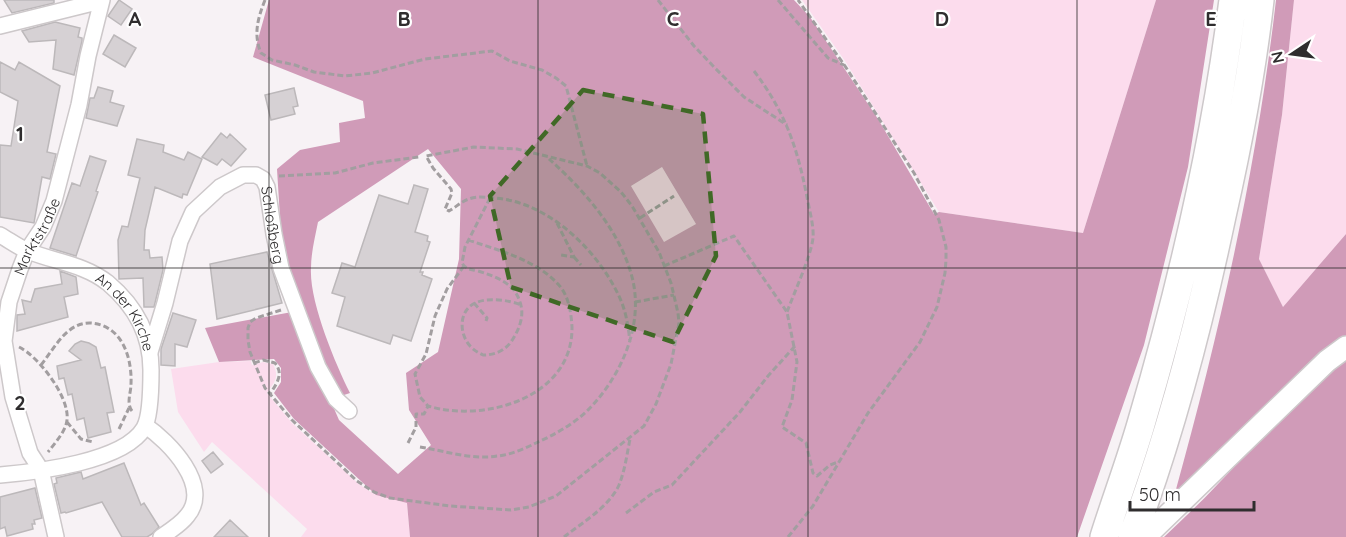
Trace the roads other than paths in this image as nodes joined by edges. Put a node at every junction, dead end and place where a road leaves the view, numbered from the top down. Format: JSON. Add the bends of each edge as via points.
{"nodes":[{"id":1,"x":102,"y":0,"type":"edge"},
{"id":2,"x":1233,"y":0,"type":"edge"},
{"id":3,"x":1260,"y":0,"type":"edge"},
{"id":4,"x":0,"y":26,"type":"edge"},
{"id":5,"x":0,"y":235,"type":"edge"},
{"id":6,"x":27,"y":251,"type":"junction"},
{"id":7,"x":2,"y":341,"type":"edge"},
{"id":8,"x":1346,"y":346,"type":"edge"},
{"id":9,"x":150,"y":352,"type":"junction"},
{"id":10,"x":349,"y":411,"type":"dead end"},
{"id":11,"x":146,"y":426,"type":"junction"},
{"id":12,"x":41,"y":470,"type":"junction"},
{"id":13,"x":0,"y":475,"type":"edge"},
{"id":14,"x":56,"y":537,"type":"edge"},
{"id":15,"x":161,"y":537,"type":"edge"},
{"id":16,"x":1104,"y":537,"type":"edge"},
{"id":17,"x":1132,"y":537,"type":"edge"},
{"id":18,"x":1145,"y":537,"type":"edge"}],
"edges":[{"from":1,"to":4,"type":"street"},
{"from":1,"to":6,"type":"street","name":"Marktstraße","via":[[54,201]]},
{"from":2,"to":16,"type":"highway","via":[[1205,169],[1176,298],[1141,426]]},
{"from":3,"to":17,"type":"highway","via":[[1236,150],[1210,277],[1177,402]]},
{"from":5,"to":6,"type":"street","name":"An der Kirche"},
{"from":6,"to":7,"type":"street","name":"Marktstraße","via":[[9,302]]},
{"from":6,"to":9,"type":"street","name":"An der Kirche","via":[[84,269],[108,283],[139,319]]},
{"from":7,"to":12,"type":"street","name":"Marktstraße","via":[[13,397],[30,453]]},
{"from":8,"to":18,"type":"street"},
{"from":9,"to":10,"type":"street","name":"Schloßberg","via":[[180,241],[193,212],[215,190],[234,178],[251,174],[263,179],[269,192],[281,268],[325,382]]},
{"from":9,"to":11,"type":"street","name":"An der Kirche"},
{"from":11,"to":12,"type":"street","via":[[139,436],[114,451]]},
{"from":11,"to":15,"type":"street","via":[[181,458],[194,498],[188,516]]},
{"from":12,"to":13,"type":"street"},
{"from":12,"to":14,"type":"street"}]}
